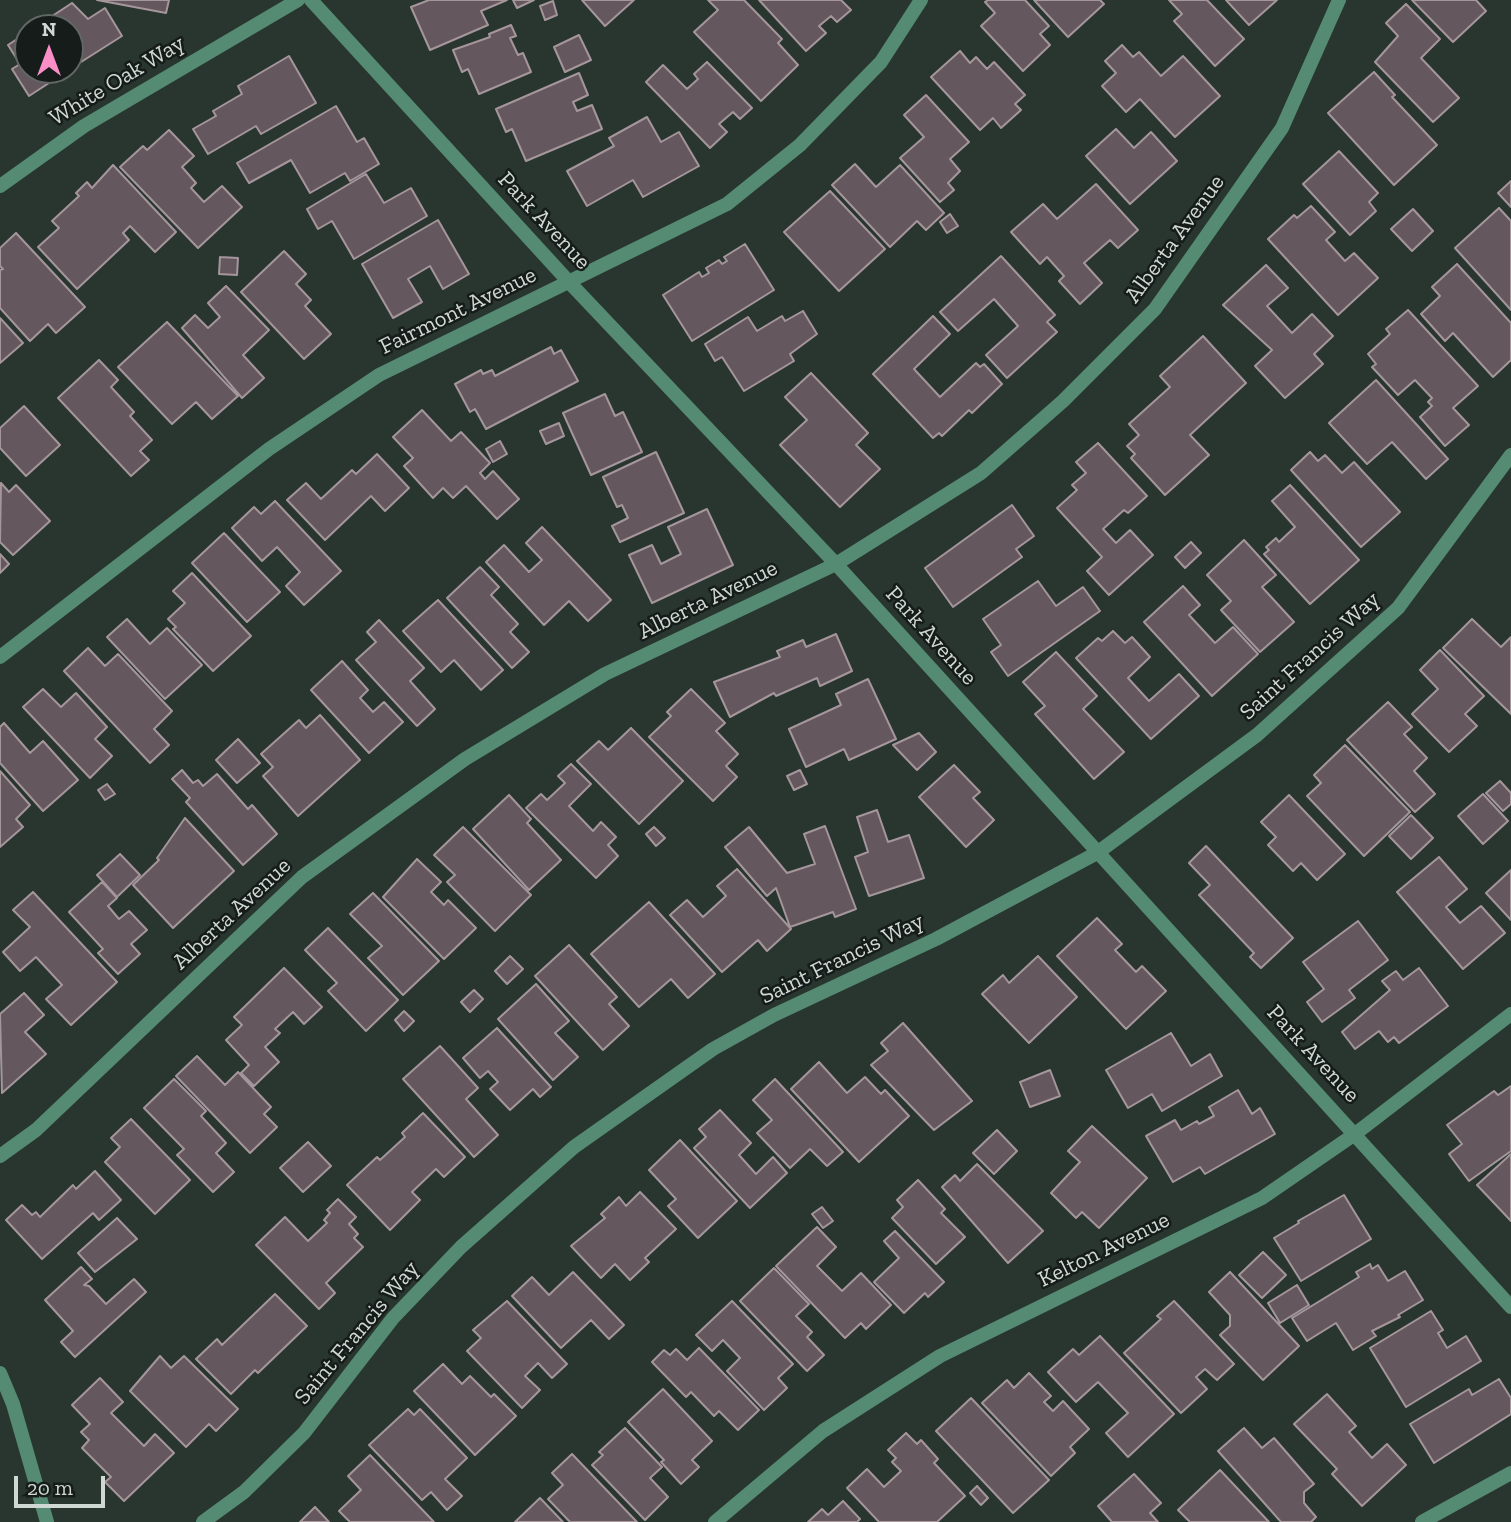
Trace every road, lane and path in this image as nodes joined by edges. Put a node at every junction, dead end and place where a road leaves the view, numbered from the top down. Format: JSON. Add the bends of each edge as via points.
{"nodes":[{"id":1,"x":298,"y":0,"type":"edge"},
{"id":2,"x":311,"y":0,"type":"edge"},
{"id":3,"x":921,"y":0,"type":"edge"},
{"id":4,"x":1339,"y":0,"type":"edge"},
{"id":5,"x":0,"y":186,"type":"edge"},
{"id":6,"x":569,"y":282,"type":"junction"},
{"id":7,"x":1511,"y":455,"type":"edge"},
{"id":8,"x":835,"y":564,"type":"junction"},
{"id":9,"x":0,"y":657,"type":"edge"},
{"id":10,"x":1097,"y":853,"type":"junction"},
{"id":11,"x":1511,"y":1014,"type":"edge"},
{"id":12,"x":1355,"y":1134,"type":"junction"},
{"id":13,"x":0,"y":1156,"type":"edge"},
{"id":14,"x":1511,"y":1307,"type":"edge"},
{"id":15,"x":0,"y":1373,"type":"edge"},
{"id":16,"x":1511,"y":1474,"type":"edge"},
{"id":17,"x":47,"y":1522,"type":"edge"},
{"id":18,"x":203,"y":1522,"type":"edge"},
{"id":19,"x":715,"y":1522,"type":"edge"},
{"id":20,"x":1422,"y":1522,"type":"edge"}],
"edges":[{"from":1,"to":5,"type":"street","name":"White Oak Way","via":[[83,126]]},
{"from":2,"to":6,"type":"street","name":"Park Avenue"},
{"from":3,"to":6,"type":"street","name":"Fairmont Avenue","via":[[881,62],[800,145],[727,204]]},
{"from":4,"to":8,"type":"street","name":"Alberta Avenue","via":[[1282,128],[1156,309],[1063,401],[981,472]]},
{"from":6,"to":8,"type":"street","name":"Park Avenue"},
{"from":6,"to":9,"type":"street","name":"Fairmont Avenue","via":[[379,375],[269,449]]},
{"from":7,"to":10,"type":"street","name":"Saint Francis Way","via":[[1398,608],[1257,735]]},
{"from":8,"to":10,"type":"street","name":"Park Avenue"},
{"from":8,"to":13,"type":"street","name":"Alberta Avenue","via":[[605,674],[464,759],[302,877],[36,1130]]},
{"from":10,"to":12,"type":"street","name":"Park Avenue"},
{"from":10,"to":18,"type":"street","name":"Saint Francis Way","via":[[713,1049],[574,1147],[461,1247],[393,1318],[304,1433],[244,1492]]},
{"from":11,"to":12,"type":"street","name":"Kelton Avenue"},
{"from":12,"to":14,"type":"street","name":"Park Avenue"},
{"from":12,"to":19,"type":"street","name":"Kelton Avenue","via":[[1262,1198],[940,1356],[823,1431]]},
{"from":15,"to":17,"type":"street"},
{"from":16,"to":20,"type":"street"}]}
